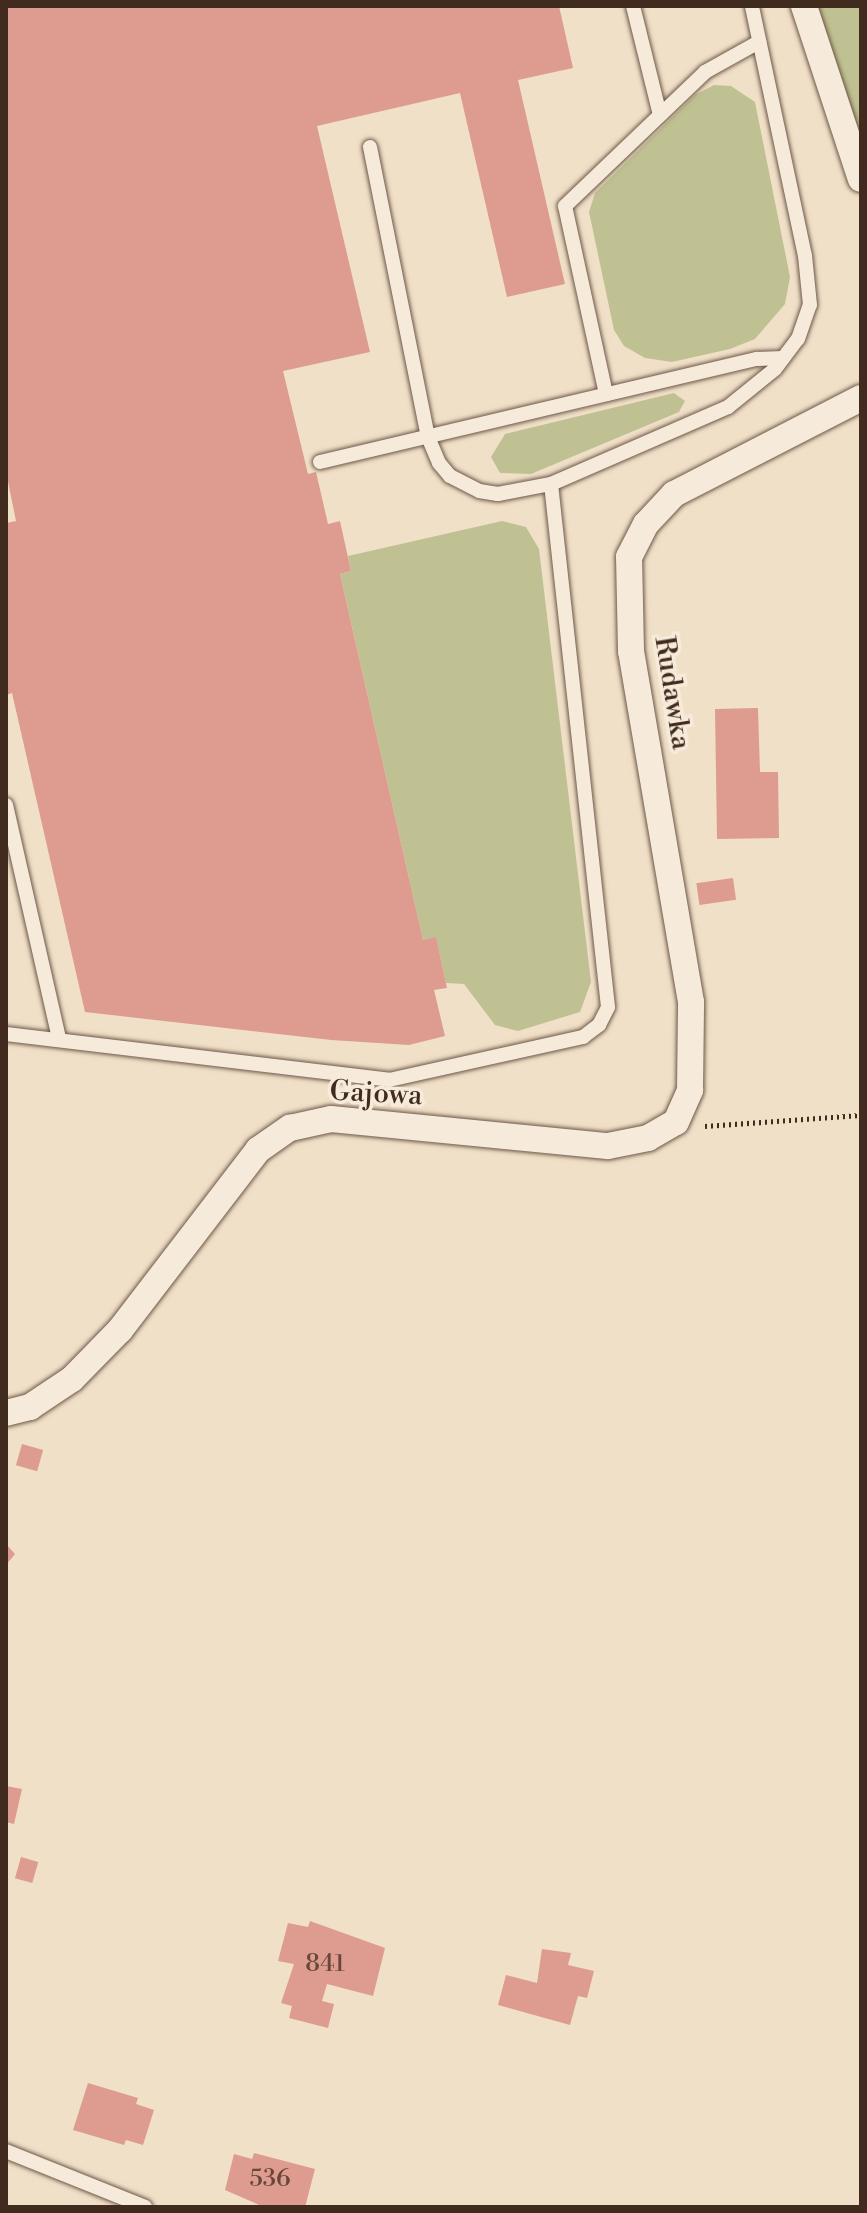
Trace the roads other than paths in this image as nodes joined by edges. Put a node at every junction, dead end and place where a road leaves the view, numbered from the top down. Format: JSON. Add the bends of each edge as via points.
{"nodes":[{"id":1,"x":633,"y":6,"type":"edge"},
{"id":2,"x":752,"y":6,"type":"edge"},
{"id":3,"x":804,"y":6,"type":"edge"},
{"id":4,"x":759,"y":42,"type":"junction"},
{"id":5,"x":660,"y":115,"type":"junction"},
{"id":6,"x":370,"y":147,"type":"dead end"},
{"id":7,"x":861,"y":179,"type":"edge"},
{"id":8,"x":783,"y":358,"type":"junction"},
{"id":9,"x":606,"y":394,"type":"junction"},
{"id":10,"x":861,"y":398,"type":"edge"},
{"id":11,"x":428,"y":437,"type":"junction"},
{"id":12,"x":320,"y":462,"type":"dead end"},
{"id":13,"x":551,"y":484,"type":"junction"},
{"id":14,"x":6,"y":805,"type":"edge"},
{"id":15,"x":6,"y":1034,"type":"edge"},
{"id":16,"x":59,"y":1039,"type":"junction"},
{"id":17,"x":676,"y":1122,"type":"joint"},
{"id":18,"x":6,"y":1413,"type":"edge"},
{"id":19,"x":6,"y":2151,"type":"edge"},
{"id":20,"x":145,"y":2207,"type":"edge"}],
"edges":[{"from":1,"to":5,"type":"lane"},
{"from":2,"to":4,"type":"lane"},
{"from":3,"to":7,"type":"street"},
{"from":4,"to":5,"type":"lane","via":[[705,72]]},
{"from":4,"to":8,"type":"lane","via":[[805,256],[810,305],[798,339]]},
{"from":5,"to":9,"type":"lane","via":[[565,206]]},
{"from":6,"to":11,"type":"lane"},
{"from":8,"to":9,"type":"lane","via":[[757,359]]},
{"from":8,"to":13,"type":"lane","via":[[728,407]]},
{"from":9,"to":11,"type":"lane"},
{"from":10,"to":17,"type":"street","name":"Rudawka","via":[[674,494],[646,524],[629,557],[631,651],[691,1002],[690,1090]]},
{"from":11,"to":12,"type":"lane"},
{"from":11,"to":13,"type":"lane","via":[[450,476],[479,491],[498,494]]},
{"from":13,"to":16,"type":"lane","via":[[608,1007],[599,1025],[583,1037],[389,1080]]},
{"from":14,"to":16,"type":"lane"},
{"from":15,"to":16,"type":"lane"},
{"from":17,"to":18,"type":"street","name":"Gajowa","via":[[648,1138],[608,1146],[331,1119],[290,1128],[258,1150],[120,1330],[82,1369],[30,1407]]},
{"from":19,"to":20,"type":"lane"}]}
